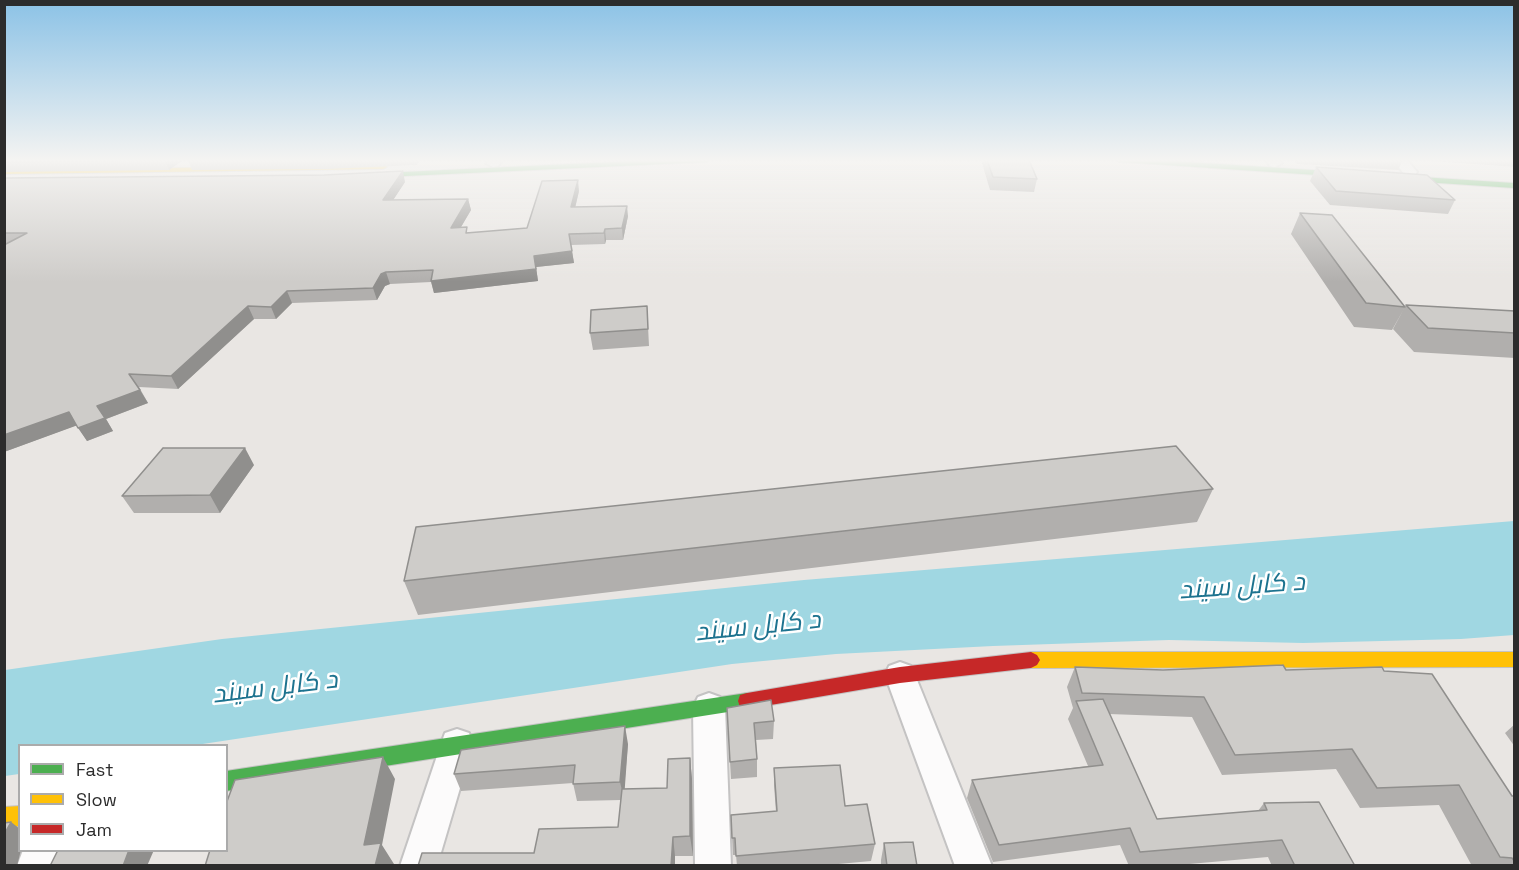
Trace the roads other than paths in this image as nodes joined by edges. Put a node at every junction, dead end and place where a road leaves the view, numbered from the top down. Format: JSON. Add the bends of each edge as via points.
{"nodes":[{"id":1,"x":1515,"y":660,"type":"edge"},
{"id":2,"x":900,"y":675,"type":"junction"},
{"id":3,"x":709,"y":707,"type":"junction"},
{"id":4,"x":457,"y":744,"type":"junction"},
{"id":5,"x":228,"y":781,"type":"edge"},
{"id":6,"x":41,"y":852,"type":"edge"},
{"id":7,"x":35,"y":866,"type":"edge"},
{"id":8,"x":418,"y":866,"type":"edge"},
{"id":9,"x":713,"y":866,"type":"edge"},
{"id":10,"x":974,"y":866,"type":"edge"}],
"edges":[{"from":1,"to":2,"type":"main road","via":[[1041,659]]},
{"from":2,"to":3,"type":"main road"},
{"from":2,"to":10,"type":"street"},
{"from":3,"to":4,"type":"main road"},
{"from":3,"to":9,"type":"street"},
{"from":4,"to":5,"type":"main road"},
{"from":4,"to":8,"type":"street"},
{"from":6,"to":7,"type":"street"}]}
